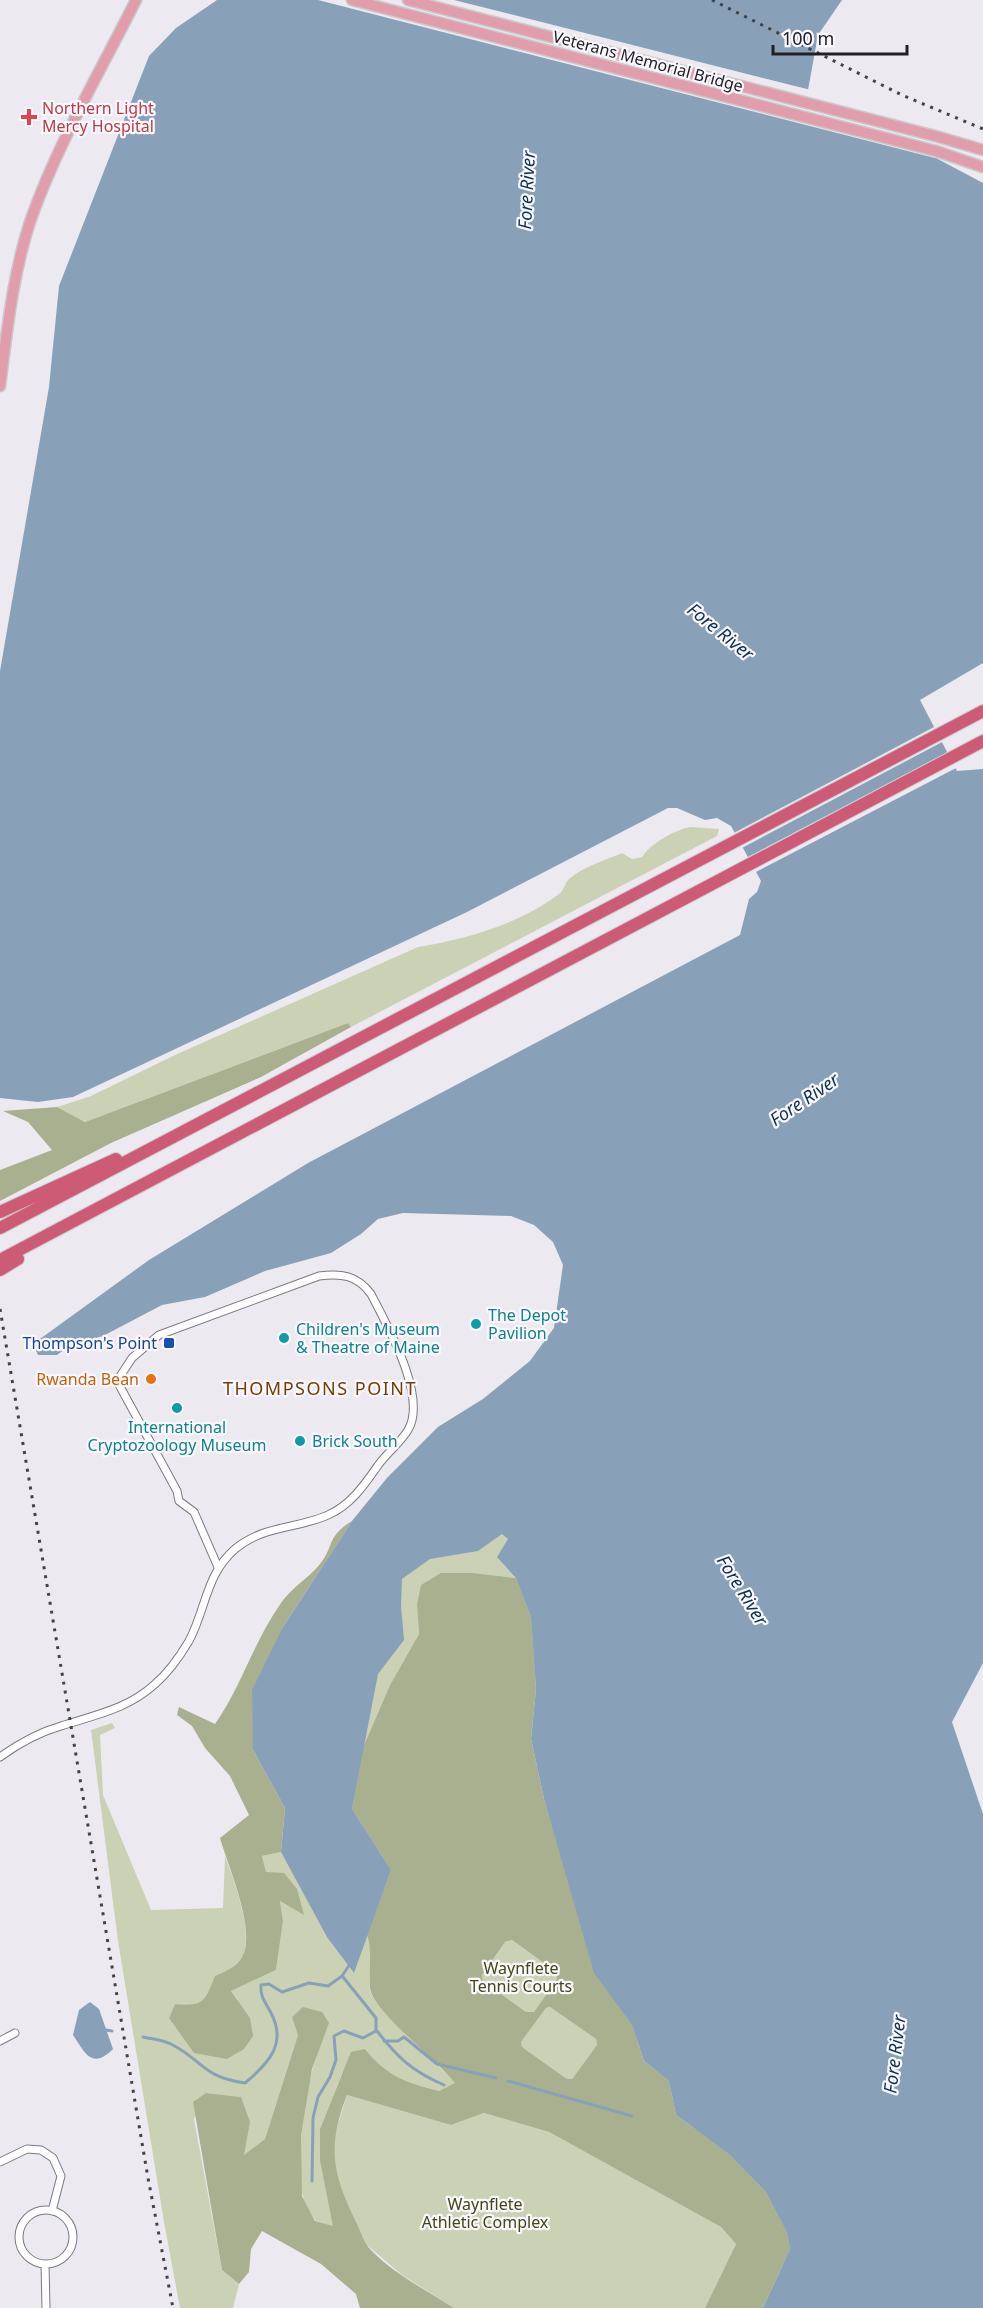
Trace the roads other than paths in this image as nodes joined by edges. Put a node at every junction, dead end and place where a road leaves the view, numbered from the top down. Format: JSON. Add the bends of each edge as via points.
{"nodes":[{"id":1,"x":136,"y":0,"type":"edge"},
{"id":2,"x":352,"y":0,"type":"edge"},
{"id":3,"x":408,"y":0,"type":"edge"},
{"id":4,"x":983,"y":150,"type":"edge"},
{"id":5,"x":983,"y":167,"type":"edge"},
{"id":6,"x":0,"y":386,"type":"edge"},
{"id":7,"x":983,"y":711,"type":"edge"},
{"id":8,"x":983,"y":741,"type":"edge"},
{"id":9,"x":202,"y":1120,"type":"junction"},
{"id":10,"x":0,"y":1212,"type":"edge"},
{"id":11,"x":0,"y":1228,"type":"edge"},
{"id":12,"x":21,"y":1253,"type":"junction"},
{"id":13,"x":0,"y":1260,"type":"edge"},
{"id":14,"x":0,"y":1270,"type":"edge"},
{"id":15,"x":218,"y":1567,"type":"junction"},
{"id":16,"x":0,"y":1756,"type":"edge"},
{"id":17,"x":15,"y":2033,"type":"dead end"},
{"id":18,"x":0,"y":2041,"type":"edge"},
{"id":19,"x":0,"y":2162,"type":"edge"},
{"id":20,"x":52,"y":2211,"type":"junction"},
{"id":21,"x":45,"y":2264,"type":"junction"},
{"id":22,"x":46,"y":2308,"type":"edge"}],
"edges":[{"from":1,"to":6,"type":"main road","via":[[49,175],[31,221],[9,317]]},
{"from":2,"to":5,"type":"main road","name":"Veterans Memorial Bridge","via":[[936,151]]},
{"from":3,"to":4,"type":"main road","name":"Veterans Memorial Bridge"},
{"from":7,"to":9,"type":"highway"},
{"from":8,"to":12,"type":"highway","via":[[86,1214]]},
{"from":9,"to":10,"type":"highway"},
{"from":9,"to":11,"type":"highway"},
{"from":12,"to":13,"type":"highway"},
{"from":12,"to":14,"type":"highway"},
{"from":15,"to":15,"type":"street","via":[[194,1512],[179,1501],[117,1382],[132,1358],[159,1335],[319,1276],[349,1276],[371,1294],[411,1383],[415,1408],[408,1431],[343,1507],[320,1518],[261,1533]]},
{"from":15,"to":16,"type":"street","via":[[189,1641],[155,1685],[115,1710],[53,1729]]},
{"from":17,"to":18,"type":"street"},
{"from":19,"to":20,"type":"street","via":[[18,2151],[36,2149],[49,2155],[56,2162],[60,2181]]},
{"from":20,"to":21,"type":"street","via":[[67,2220],[72,2241],[62,2259]]},
{"from":20,"to":21,"type":"street","via":[[31,2215],[19,2234],[26,2254]]},
{"from":21,"to":22,"type":"street"}]}
